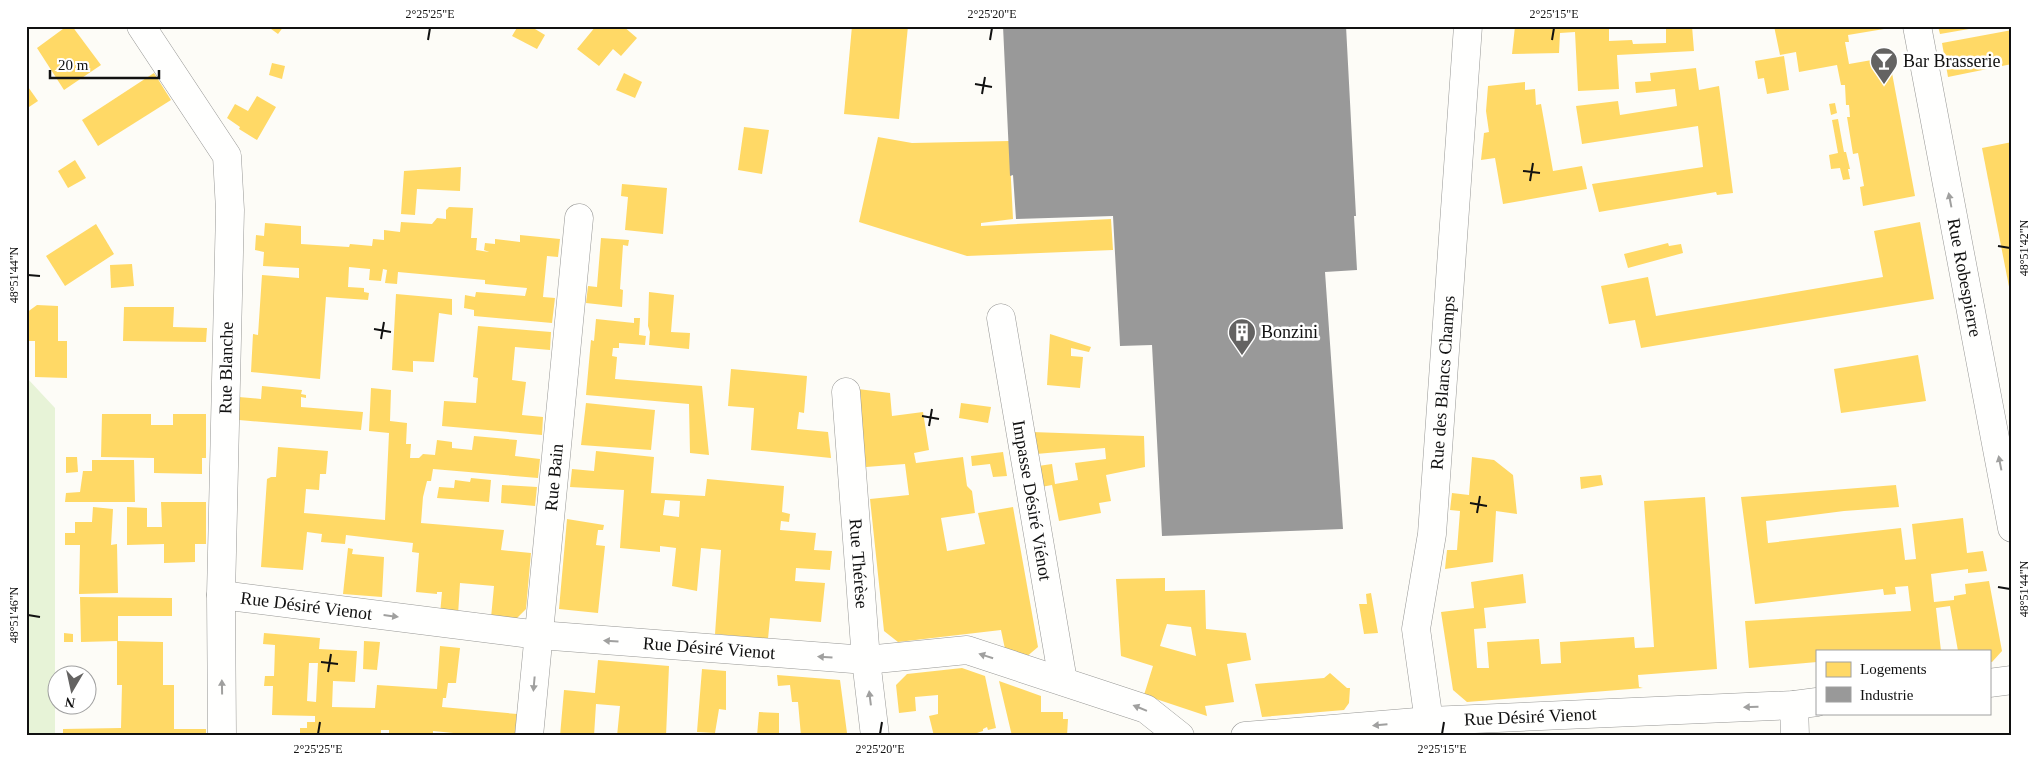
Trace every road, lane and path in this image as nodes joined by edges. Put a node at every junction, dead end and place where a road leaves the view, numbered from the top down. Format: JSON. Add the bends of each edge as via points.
{"nodes":[{"id":1,"x":141,"y":26,"type":"edge"},
{"id":2,"x":1468,"y":26,"type":"edge"},
{"id":3,"x":1918,"y":26,"type":"edge"},
{"id":4,"x":579,"y":218,"type":"dead end"},
{"id":5,"x":1001,"y":318,"type":"dead end"},
{"id":6,"x":846,"y":392,"type":"dead end"},
{"id":7,"x":2012,"y":528,"type":"edge"},
{"id":8,"x":221,"y":595,"type":"junction"},
{"id":9,"x":539,"y":635,"type":"junction"},
{"id":10,"x":866,"y":660,"type":"junction"},
{"id":11,"x":2012,"y":680,"type":"edge"},
{"id":12,"x":1063,"y":681,"type":"junction"},
{"id":13,"x":1990,"y":683,"type":"edge"},
{"id":14,"x":1805,"y":704,"type":"edge"},
{"id":15,"x":1430,"y":728,"type":"edge"},
{"id":16,"x":222,"y":736,"type":"edge"},
{"id":17,"x":530,"y":736,"type":"edge"},
{"id":18,"x":875,"y":736,"type":"edge"},
{"id":19,"x":1180,"y":736,"type":"edge"},
{"id":20,"x":1246,"y":736,"type":"edge"},
{"id":21,"x":1795,"y":736,"type":"edge"}],
"edges":[{"from":1,"to":8,"type":"street","name":"Rue Blanche","via":[[227,156],[230,220]]},
{"from":2,"to":15,"type":"street","name":"Rue des Blancs Champs","via":[[1432,534],[1416,629]]},
{"from":7,"to":3,"type":"street","name":"Rue Robespierre","one_way":true},
{"from":4,"to":9,"type":"street","name":"Rue Bain"},
{"from":5,"to":12,"type":"street","name":"Impasse Désiré Viénot"},
{"from":6,"to":10,"type":"street","name":"Rue Thérèse"},
{"from":8,"to":9,"type":"street","name":"Rue Désiré Vienot","one_way":true},
{"from":16,"to":8,"type":"street","name":"Rue Blanche","one_way":true},
{"from":10,"to":9,"type":"street","name":"Rue Désiré Vienot","one_way":true},
{"from":9,"to":17,"type":"street","name":"Rue Bain","one_way":true},
{"from":12,"to":10,"type":"street","name":"Rue Désiré Vienot","one_way":true,"via":[[967,650]]},
{"from":18,"to":10,"type":"street","name":"Rue Thérèse","one_way":true},
{"from":11,"to":13,"type":"street"},
{"from":19,"to":12,"type":"street","name":"Rue Désiré Vienot","one_way":true,"via":[[1146,709]]},
{"from":14,"to":15,"type":"street","name":"Rue Désiré Vienot","one_way":true},
{"from":14,"to":21,"type":"street"},
{"from":15,"to":20,"type":"street","name":"Rue Désiré Vienot","one_way":true}]}
